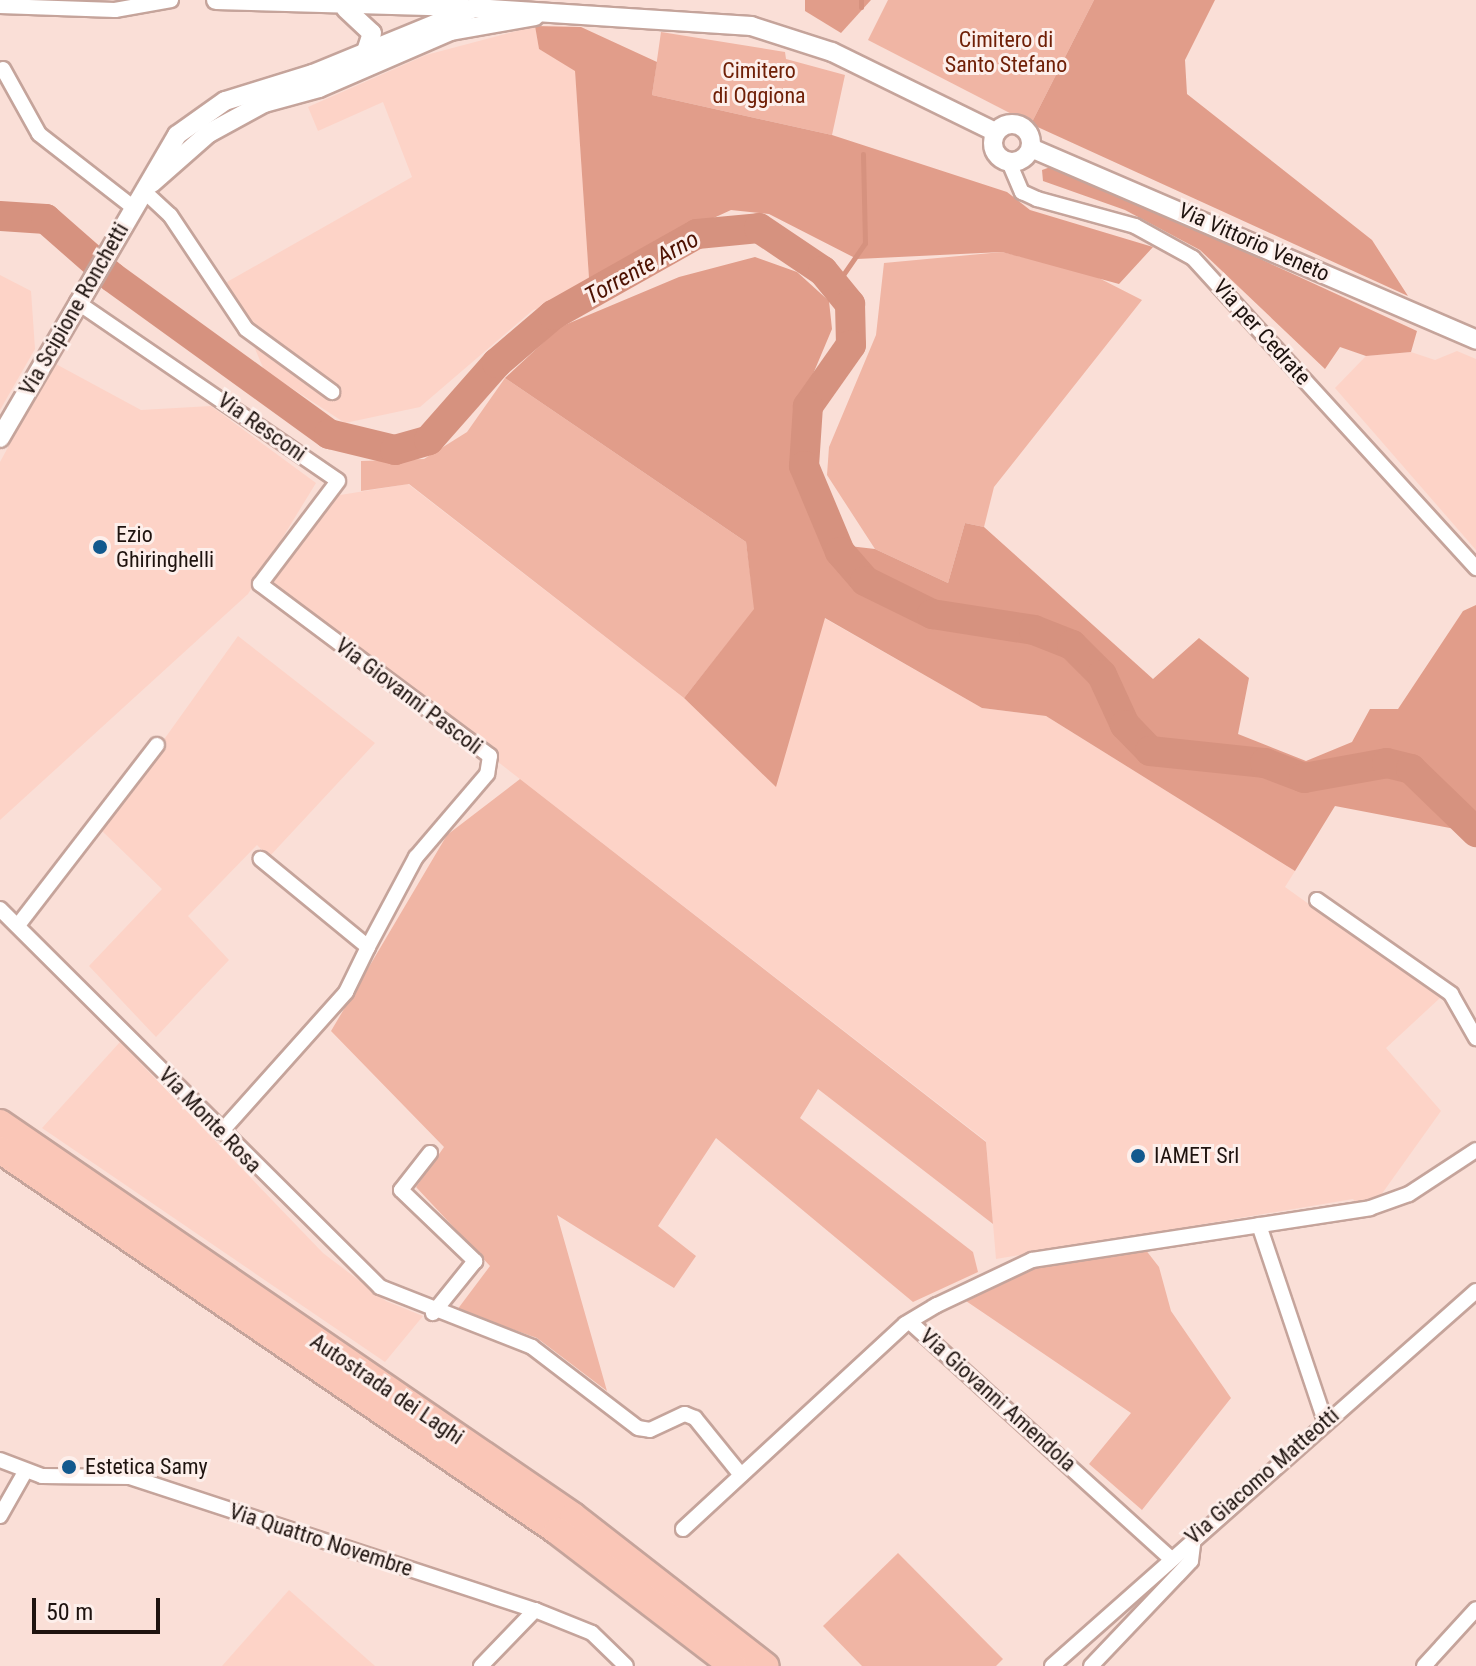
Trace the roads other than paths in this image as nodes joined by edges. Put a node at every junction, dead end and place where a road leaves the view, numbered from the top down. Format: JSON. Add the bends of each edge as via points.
{"nodes":[{"id":1,"x":171,"y":0,"type":"edge"},
{"id":2,"x":216,"y":0,"type":"edge"},
{"id":3,"x":0,"y":6,"type":"edge"},
{"id":4,"x":344,"y":8,"type":"junction"},
{"id":5,"x":474,"y":8,"type":"junction"},
{"id":6,"x":387,"y":9,"type":"junction"},
{"id":7,"x":567,"y":12,"type":"junction"},
{"id":8,"x":414,"y":38,"type":"junction"},
{"id":9,"x":366,"y":52,"type":"junction"},
{"id":10,"x":3,"y":69,"type":"dead end"},
{"id":11,"x":995,"y":132,"type":"junction"},
{"id":12,"x":1031,"y":148,"type":"junction"},
{"id":13,"x":1009,"y":162,"type":"junction"},
{"id":14,"x":148,"y":187,"type":"junction"},
{"id":15,"x":134,"y":208,"type":"junction"},
{"id":16,"x":81,"y":296,"type":"junction"},
{"id":17,"x":1476,"y":340,"type":"edge"},
{"id":18,"x":332,"y":392,"type":"dead end"},
{"id":19,"x":0,"y":438,"type":"edge"},
{"id":20,"x":1476,"y":568,"type":"edge"},
{"id":21,"x":260,"y":584,"type":"joint"},
{"id":22,"x":157,"y":745,"type":"dead end"},
{"id":23,"x":261,"y":859,"type":"dead end"},
{"id":24,"x":1317,"y":900,"type":"dead end"},
{"id":25,"x":0,"y":909,"type":"edge"},
{"id":26,"x":19,"y":924,"type":"junction"},
{"id":27,"x":368,"y":947,"type":"junction"},
{"id":28,"x":1476,"y":1038,"type":"edge"},
{"id":29,"x":0,"y":1123,"type":"edge"},
{"id":30,"x":221,"y":1132,"type":"junction"},
{"id":31,"x":0,"y":1150,"type":"edge"},
{"id":32,"x":1476,"y":1150,"type":"edge"},
{"id":33,"x":430,"y":1153,"type":"dead end"},
{"id":34,"x":1259,"y":1225,"type":"junction"},
{"id":35,"x":1476,"y":1291,"type":"edge"},
{"id":36,"x":433,"y":1313,"type":"junction"},
{"id":37,"x":911,"y":1323,"type":"junction"},
{"id":38,"x":1325,"y":1421,"type":"junction"},
{"id":39,"x":0,"y":1460,"type":"edge"},
{"id":40,"x":25,"y":1472,"type":"junction"},
{"id":41,"x":741,"y":1475,"type":"junction"},
{"id":42,"x":0,"y":1516,"type":"edge"},
{"id":43,"x":683,"y":1529,"type":"dead end"},
{"id":44,"x":1194,"y":1535,"type":"junction"},
{"id":45,"x":1169,"y":1557,"type":"junction"},
{"id":46,"x":535,"y":1610,"type":"junction"},
{"id":47,"x":1474,"y":1617,"type":"edge"},
{"id":48,"x":481,"y":1666,"type":"edge"},
{"id":49,"x":626,"y":1666,"type":"edge"},
{"id":50,"x":733,"y":1666,"type":"edge"},
{"id":51,"x":766,"y":1666,"type":"edge"},
{"id":52,"x":1052,"y":1666,"type":"edge"},
{"id":53,"x":1091,"y":1666,"type":"edge"},
{"id":54,"x":1424,"y":1666,"type":"edge"}],
"edges":[{"from":1,"to":3,"type":"street","via":[[115,10]]},
{"from":2,"to":4,"type":"street"},
{"from":4,"to":6,"type":"street"},
{"from":4,"to":9,"type":"street","via":[[372,33]]},
{"from":5,"to":6,"type":"street"},
{"from":5,"to":7,"type":"street","name":"Via Vittorio Veneto"},
{"from":5,"to":8,"type":"street","name":"Via Vittorio Veneto"},
{"from":6,"to":8,"type":"street"},
{"from":7,"to":8,"type":"street","name":"Via Vittorio Veneto"},
{"from":7,"to":11,"type":"street","name":"Via Vittorio Veneto","via":[[703,18],[794,37]]},
{"from":8,"to":9,"type":"street","name":"Via Scipione Ronchetti"},
{"from":8,"to":14,"type":"street","name":"Via Scipione Ronchetti","via":[[234,117]]},
{"from":9,"to":14,"type":"street","name":"Via Scipione Ronchetti","via":[[260,87],[198,117],[164,152]]},
{"from":10,"to":15,"type":"street","via":[[39,134]]},
{"from":11,"to":12,"type":"street","name":"Via Vittorio Veneto","via":[[1019,124]]},
{"from":11,"to":13,"type":"street","via":[[994,151]]},
{"from":12,"to":13,"type":"street"},
{"from":12,"to":17,"type":"street","name":"Via Vittorio Veneto"},
{"from":13,"to":20,"type":"street","name":"Via per Cedrate","via":[[1029,196],[1135,226],[1193,258]]},
{"from":14,"to":15,"type":"street","name":"Via Scipione Ronchetti"},
{"from":14,"to":18,"type":"street","via":[[246,329]]},
{"from":15,"to":16,"type":"street","name":"Via Scipione Ronchetti"},
{"from":16,"to":19,"type":"street","name":"Via Scipione Ronchetti"},
{"from":16,"to":21,"type":"street","name":"Via Resconi","via":[[338,481]]},
{"from":21,"to":27,"type":"street","name":"Via Giovanni Pascoli","via":[[490,756],[487,774],[416,857]]},
{"from":22,"to":26,"type":"street"},
{"from":23,"to":27,"type":"street"},
{"from":24,"to":28,"type":"street","via":[[1451,994]]},
{"from":25,"to":26,"type":"street","name":"Via Monte Rosa"},
{"from":26,"to":30,"type":"street","name":"Via Monte Rosa"},
{"from":27,"to":30,"type":"street","name":"Via Giovanni Pascoli","via":[[346,992]]},
{"from":29,"to":51,"type":"highway","name":"Autostrada dei Laghi","via":[[573,1516]]},
{"from":30,"to":36,"type":"street","name":"Via Monte Rosa","via":[[359,1269]]},
{"from":31,"to":50,"type":"highway","name":"Autostrada dei Laghi","via":[[557,1531]]},
{"from":32,"to":34,"type":"street","via":[[1409,1194],[1370,1208]]},
{"from":33,"to":36,"type":"street","via":[[401,1190],[475,1261]]},
{"from":34,"to":37,"type":"street","via":[[1032,1260]]},
{"from":34,"to":38,"type":"street"},
{"from":35,"to":38,"type":"street","name":"Via Giacomo Matteotti"},
{"from":36,"to":41,"type":"street","name":"Via Monte Rosa","via":[[532,1347],[638,1428],[685,1414],[695,1418]]},
{"from":37,"to":41,"type":"street","name":"Via Giovanni Amendola"},
{"from":37,"to":45,"type":"street","name":"Via Giovanni Amendola"},
{"from":38,"to":44,"type":"street","name":"Via Giacomo Matteotti"},
{"from":39,"to":40,"type":"street","name":"Via Quattro Novembre"},
{"from":40,"to":42,"type":"street"},
{"from":40,"to":46,"type":"street","name":"Via Quattro Novembre","via":[[130,1477]]},
{"from":41,"to":43,"type":"street","name":"Via Giovanni Amendola"},
{"from":44,"to":45,"type":"street","name":"Via Giacomo Matteotti"},
{"from":44,"to":53,"type":"street","via":[[1191,1561]]},
{"from":45,"to":52,"type":"street","name":"Via Giacomo Matteotti"},
{"from":46,"to":48,"type":"street"},
{"from":46,"to":49,"type":"street","name":"Via Quattro Novembre","via":[[592,1633]]},
{"from":47,"to":54,"type":"street"}]}
